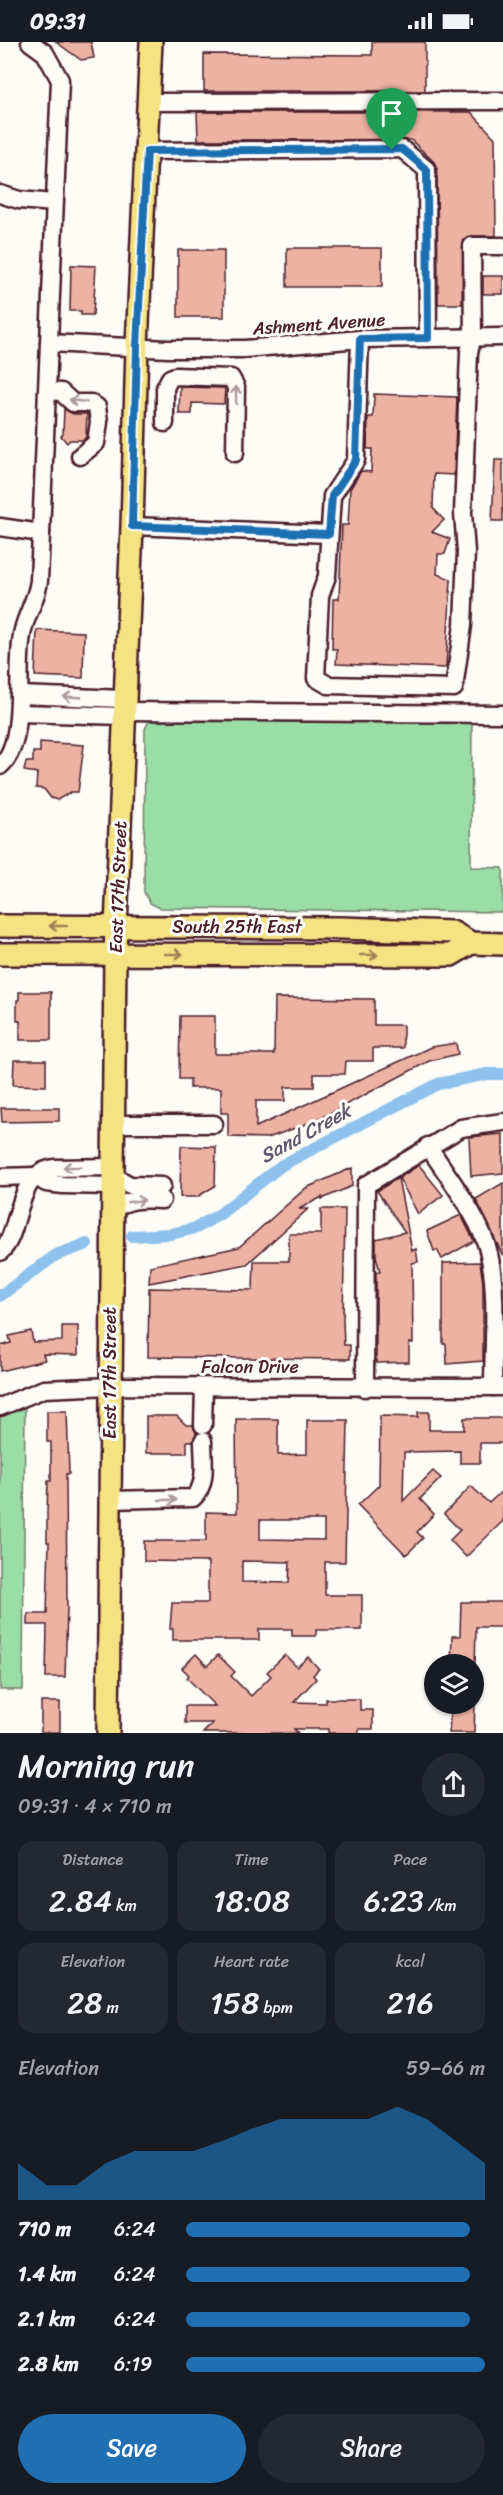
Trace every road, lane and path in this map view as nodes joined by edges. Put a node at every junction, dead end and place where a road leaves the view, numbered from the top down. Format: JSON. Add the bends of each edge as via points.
{"nodes":[{"id":1,"x":30,"y":42,"type":"edge"},
{"id":2,"x":151,"y":42,"type":"edge"},
{"id":3,"x":503,"y":101,"type":"edge"},
{"id":4,"x":149,"y":102,"type":"junction"},
{"id":5,"x":147,"y":151,"type":"junction"},
{"id":6,"x":0,"y":195,"type":"edge"},
{"id":7,"x":54,"y":203,"type":"junction"},
{"id":8,"x":503,"y":246,"type":"edge"},
{"id":9,"x":472,"y":337,"type":"junction"},
{"id":10,"x":503,"y":337,"type":"edge"},
{"id":11,"x":428,"y":338,"type":"junction"},
{"id":12,"x":360,"y":339,"type":"junction"},
{"id":13,"x":49,"y":343,"type":"junction"},
{"id":14,"x":137,"y":346,"type":"junction"},
{"id":15,"x":46,"y":392,"type":"junction"},
{"id":16,"x":165,"y":423,"type":"dead end"},
{"id":17,"x":235,"y":453,"type":"dead end"},
{"id":18,"x":80,"y":456,"type":"dead end"},
{"id":19,"x":132,"y":526,"type":"junction"},
{"id":20,"x":0,"y":527,"type":"edge"},
{"id":21,"x":41,"y":533,"type":"junction"},
{"id":22,"x":329,"y":534,"type":"junction"},
{"id":23,"x":20,"y":695,"type":"junction"},
{"id":24,"x":124,"y":709,"type":"junction"},
{"id":25,"x":19,"y":713,"type":"junction"},
{"id":26,"x":503,"y":714,"type":"edge"},
{"id":27,"x":0,"y":766,"type":"edge"},
{"id":28,"x":0,"y":926,"type":"edge"},
{"id":29,"x":116,"y":927,"type":"junction"},
{"id":30,"x":471,"y":943,"type":"junction"},
{"id":31,"x":503,"y":944,"type":"edge"},
{"id":32,"x":0,"y":954,"type":"edge"},
{"id":33,"x":115,"y":954,"type":"junction"},
{"id":34,"x":503,"y":1122,"type":"edge"},
{"id":35,"x":113,"y":1124,"type":"junction"},
{"id":36,"x":214,"y":1124,"type":"dead end"},
{"id":37,"x":428,"y":1146,"type":"junction"},
{"id":38,"x":35,"y":1176,"type":"junction"},
{"id":39,"x":112,"y":1176,"type":"junction"},
{"id":40,"x":0,"y":1177,"type":"edge"},
{"id":41,"x":112,"y":1211,"type":"junction"},
{"id":42,"x":0,"y":1252,"type":"edge"},
{"id":43,"x":111,"y":1386,"type":"junction"},
{"id":44,"x":204,"y":1387,"type":"junction"},
{"id":45,"x":498,"y":1387,"type":"edge"},
{"id":46,"x":365,"y":1388,"type":"junction"},
{"id":47,"x":0,"y":1407,"type":"edge"},
{"id":48,"x":109,"y":1500,"type":"junction"},
{"id":49,"x":108,"y":1733,"type":"edge"}],
"edges":[{"from":1,"to":7,"type":"street","via":[[45,52],[60,80]]},
{"from":2,"to":4,"type":"main road","name":"East 17th Street"},
{"from":3,"to":4,"type":"street"},
{"from":4,"to":5,"type":"main road","name":"East 17th Street"},
{"from":5,"to":11,"type":"street","via":[[402,149],[427,170]]},
{"from":5,"to":14,"type":"main road","name":"East 17th Street"},
{"from":6,"to":7,"type":"street"},
{"from":7,"to":13,"type":"street"},
{"from":8,"to":9,"type":"street","via":[[472,246]]},
{"from":9,"to":10,"type":"street","name":"Ashment Avenue"},
{"from":9,"to":11,"type":"street","name":"Ashment Avenue"},
{"from":9,"to":22,"type":"street","via":[[468,352],[463,625],[454,688],[328,685],[316,678],[320,596],[327,576]]},
{"from":11,"to":12,"type":"street","name":"Ashment Avenue"},
{"from":12,"to":14,"type":"street","name":"Ashment Avenue","via":[[245,349]]},
{"from":12,"to":22,"type":"street","via":[[356,460],[332,496]]},
{"from":13,"to":14,"type":"street","name":"Ashment Avenue"},
{"from":13,"to":15,"type":"street"},
{"from":14,"to":19,"type":"main road","name":"East 17th Street"},
{"from":18,"to":15,"type":"street","one_way":true,"via":[[96,443],[97,407],[73,403],[61,392]]},
{"from":15,"to":21,"type":"street"},
{"from":17,"to":16,"type":"street","one_way":true,"via":[[236,387],[231,378],[170,378],[165,388]]},
{"from":19,"to":22,"type":"street"},
{"from":19,"to":24,"type":"main road","name":"East 17th Street"},
{"from":20,"to":21,"type":"street"},
{"from":21,"to":23,"type":"street","via":[[38,592],[22,631]]},
{"from":24,"to":23,"type":"street","one_way":true},
{"from":23,"to":25,"type":"street"},
{"from":24,"to":25,"type":"street"},
{"from":24,"to":26,"type":"street"},
{"from":24,"to":29,"type":"main road","name":"East 17th Street"},
{"from":25,"to":27,"type":"street","via":[[11,748]]},
{"from":29,"to":28,"type":"main road","name":"South 25th East","one_way":true},
{"from":29,"to":30,"type":"main road","name":"South 25th East","via":[[452,932]]},
{"from":29,"to":33,"type":"main road","name":"East 17th Street"},
{"from":30,"to":31,"type":"main road","name":"South 25th East"},
{"from":33,"to":30,"type":"main road","name":"South 25th East","one_way":true,"via":[[451,955]]},
{"from":32,"to":33,"type":"main road","name":"South 25th East"},
{"from":33,"to":35,"type":"main road","name":"East 17th Street"},
{"from":34,"to":37,"type":"street","via":[[461,1128]]},
{"from":35,"to":36,"type":"street"},
{"from":35,"to":39,"type":"main road","name":"East 17th Street"},
{"from":37,"to":45,"type":"street","via":[[478,1224],[489,1252]]},
{"from":37,"to":46,"type":"street","via":[[366,1185]]},
{"from":38,"to":39,"type":"street","via":[[45,1183],[63,1185]]},
{"from":38,"to":40,"type":"street"},
{"from":38,"to":42,"type":"street","via":[[18,1209],[7,1246]]},
{"from":39,"to":41,"type":"main road","name":"East 17th Street"},
{"from":41,"to":39,"type":"street","one_way":true,"via":[[118,1205],[162,1193]]},
{"from":41,"to":43,"type":"main road","name":"East 17th Street"},
{"from":43,"to":44,"type":"street","name":"Falcon Drive"},
{"from":43,"to":47,"type":"street","name":"Falcon Drive","via":[[44,1389]]},
{"from":43,"to":48,"type":"main road","name":"East 17th Street"},
{"from":44,"to":46,"type":"street","name":"Falcon Drive"},
{"from":48,"to":44,"type":"street","one_way":true,"via":[[193,1498],[198,1494],[203,1480]]},
{"from":45,"to":46,"type":"street","name":"Falcon Drive"},
{"from":48,"to":49,"type":"main road","name":"East 17th Street"}]}
